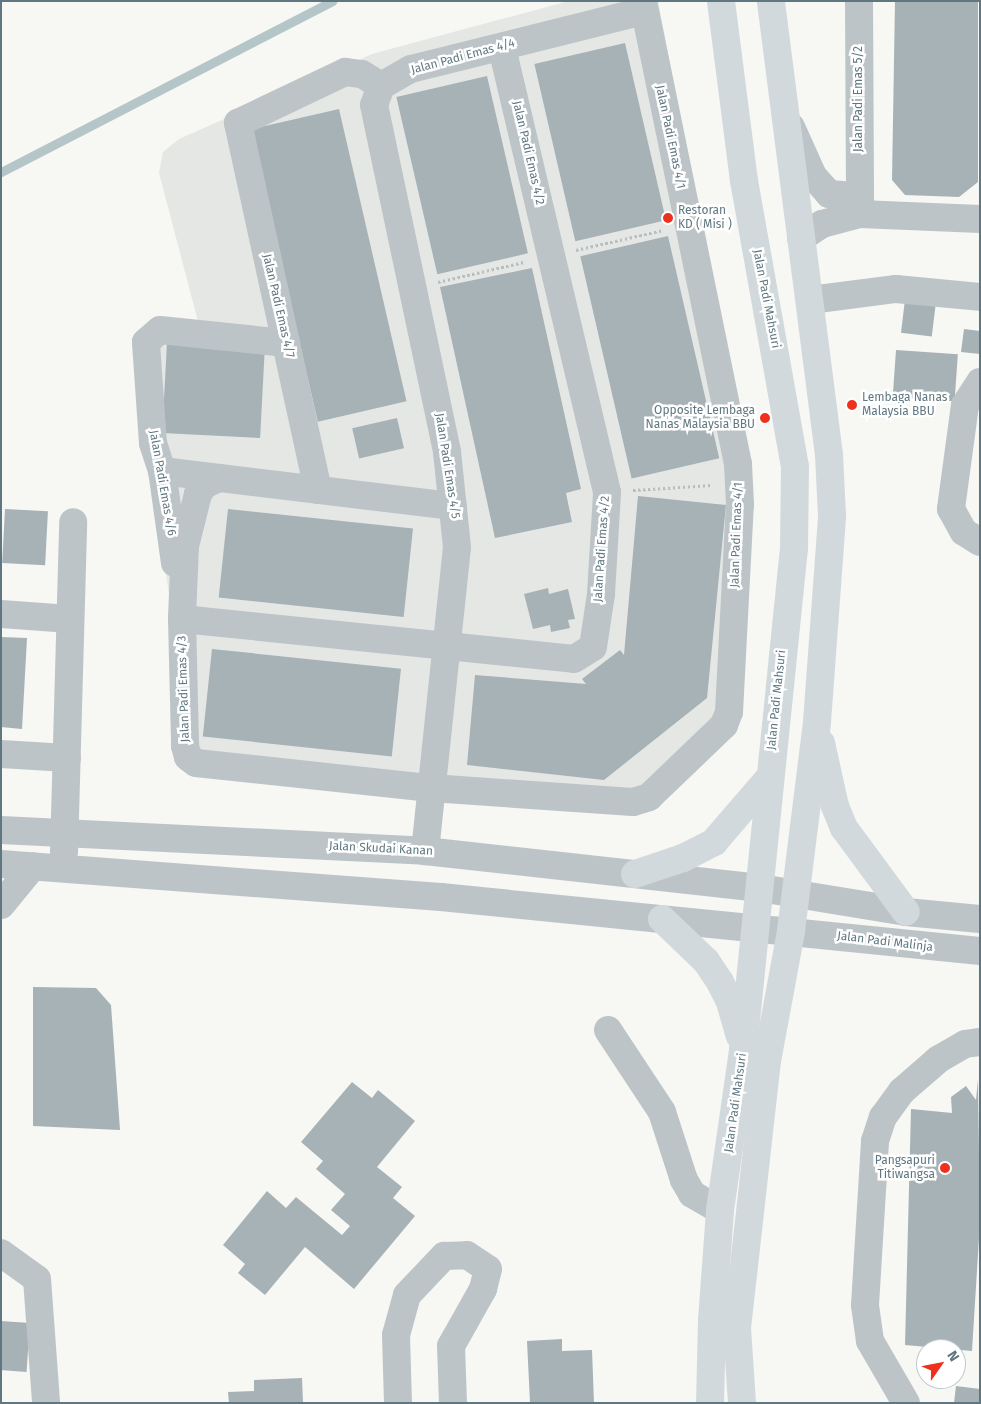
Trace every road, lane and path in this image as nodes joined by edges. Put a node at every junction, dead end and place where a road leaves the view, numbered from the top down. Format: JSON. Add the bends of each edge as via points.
{"nodes":[{"id":1,"x":771,"y":1,"type":"edge"},
{"id":2,"x":859,"y":1,"type":"edge"},
{"id":3,"x":723,"y":3,"type":"edge"},
{"id":4,"x":643,"y":6,"type":"edge"},
{"id":5,"x":502,"y":46,"type":"junction"},
{"id":6,"x":381,"y":86,"type":"junction"},
{"id":7,"x":785,"y":114,"type":"junction"},
{"id":8,"x":860,"y":205,"type":"junction"},
{"id":9,"x":980,"y":219,"type":"edge"},
{"id":10,"x":801,"y":238,"type":"junction"},
{"id":11,"x":980,"y":297,"type":"edge"},
{"id":12,"x":810,"y":300,"type":"junction"},
{"id":13,"x":286,"y":343,"type":"junction"},
{"id":14,"x":980,"y":382,"type":"edge"},
{"id":15,"x":162,"y":472,"type":"junction"},
{"id":16,"x":219,"y":478,"type":"junction"},
{"id":17,"x":740,"y":483,"type":"junction"},
{"id":18,"x":318,"y":490,"type":"junction"},
{"id":19,"x":607,"y":492,"type":"junction"},
{"id":20,"x":453,"y":506,"type":"junction"},
{"id":21,"x":73,"y":522,"type":"dead end"},
{"id":22,"x":980,"y":542,"type":"edge"},
{"id":23,"x":1,"y":614,"type":"edge"},
{"id":24,"x":70,"y":619,"type":"junction"},
{"id":25,"x":182,"y":619,"type":"junction"},
{"id":26,"x":446,"y":645,"type":"junction"},
{"id":27,"x":817,"y":722,"type":"junction"},
{"id":28,"x":1,"y":754,"type":"edge"},
{"id":29,"x":66,"y":758,"type":"junction"},
{"id":30,"x":769,"y":778,"type":"junction"},
{"id":31,"x":431,"y":788,"type":"junction"},
{"id":32,"x":1,"y":830,"type":"edge"},
{"id":33,"x":64,"y":833,"type":"junction"},
{"id":34,"x":425,"y":851,"type":"junction"},
{"id":35,"x":1,"y":864,"type":"edge"},
{"id":36,"x":33,"y":866,"type":"junction"},
{"id":37,"x":64,"y":869,"type":"junction"},
{"id":38,"x":635,"y":874,"type":"junction"},
{"id":39,"x":760,"y":888,"type":"junction"},
{"id":40,"x":795,"y":893,"type":"junction"},
{"id":41,"x":1,"y":905,"type":"edge"},
{"id":42,"x":906,"y":912,"type":"junction"},
{"id":43,"x":662,"y":919,"type":"junction"},
{"id":44,"x":980,"y":919,"type":"edge"},
{"id":45,"x":756,"y":927,"type":"junction"},
{"id":46,"x":791,"y":931,"type":"junction"},
{"id":47,"x":980,"y":951,"type":"edge"},
{"id":48,"x":608,"y":1030,"type":"dead end"},
{"id":49,"x":980,"y":1042,"type":"edge"},
{"id":50,"x":743,"y":1050,"type":"junction"},
{"id":51,"x":720,"y":1210,"type":"junction"},
{"id":52,"x":1,"y":1253,"type":"edge"},
{"id":53,"x":46,"y":1403,"type":"edge"},
{"id":54,"x":398,"y":1403,"type":"edge"},
{"id":55,"x":452,"y":1403,"type":"edge"},
{"id":56,"x":710,"y":1403,"type":"edge"},
{"id":57,"x":742,"y":1403,"type":"edge"},
{"id":58,"x":906,"y":1403,"type":"edge"}],
"edges":[{"from":1,"to":7,"type":"main road","name":"Jalan Padi Mahsuri"},
{"from":2,"to":8,"type":"street","name":"Jalan Padi Emas 5/2"},
{"from":3,"to":30,"type":"main road","name":"Jalan Padi Mahsuri","via":[[744,181],[795,467],[794,548]]},
{"from":4,"to":5,"type":"street","name":"Jalan Padi Emas 4/4"},
{"from":4,"to":17,"type":"street","name":"Jalan Padi Emas 4/1"},
{"from":5,"to":6,"type":"street","name":"Jalan Padi Emas 4/4","via":[[411,69]]},
{"from":5,"to":19,"type":"street","name":"Jalan Padi Emas 4/2"},
{"from":6,"to":13,"type":"street","name":"Jalan Padi Emas 4/7","via":[[362,74],[345,72],[238,123]]},
{"from":6,"to":20,"type":"street","name":"Jalan Padi Emas 4/5","via":[[374,105],[447,452]]},
{"from":7,"to":8,"type":"street","via":[[813,176],[828,194]]},
{"from":7,"to":10,"type":"main road","name":"Jalan Padi Mahsuri"},
{"from":8,"to":9,"type":"street"},
{"from":8,"to":10,"type":"street"},
{"from":10,"to":12,"type":"main road","name":"Jalan Padi Mahsuri"},
{"from":11,"to":12,"type":"street","via":[[896,289]]},
{"from":12,"to":27,"type":"main road","name":"Jalan Padi Mahsuri","via":[[829,455],[832,516]]},
{"from":13,"to":15,"type":"street","name":"Jalan Padi Emas 4/6","via":[[160,330],[146,342],[153,443]]},
{"from":13,"to":18,"type":"street","name":"Jalan Padi Emas 4/7"},
{"from":14,"to":22,"type":"street","via":[[965,405],[951,509],[964,532]]},
{"from":15,"to":16,"type":"street"},
{"from":15,"to":25,"type":"street","name":"Jalan Padi Emas 4/6"},
{"from":16,"to":18,"type":"street"},
{"from":16,"to":25,"type":"street","name":"Jalan Padi Emas 4/3","via":[[204,485],[192,512],[185,546]]},
{"from":17,"to":19,"type":"path"},
{"from":17,"to":31,"type":"street","name":"Jalan Padi Emas 4/1","via":[[729,712],[724,724],[649,797],[633,802]]},
{"from":18,"to":20,"type":"street"},
{"from":19,"to":26,"type":"street","name":"Jalan Padi Emas 4/2","via":[[601,594],[593,647],[574,659]]},
{"from":20,"to":26,"type":"street","name":"Jalan Padi Emas 4/5","via":[[457,548]]},
{"from":21,"to":24,"type":"street"},
{"from":23,"to":24,"type":"street"},
{"from":24,"to":29,"type":"street"},
{"from":25,"to":26,"type":"street","name":"Jalan Padi Emas 4/2"},
{"from":25,"to":31,"type":"street","name":"Jalan Padi Emas 4/3","via":[[185,746],[188,757],[196,762]]},
{"from":26,"to":31,"type":"street","name":"Jalan Padi Emas 4/5"},
{"from":27,"to":40,"type":"main road","name":"Jalan Padi Mahsuri"},
{"from":27,"to":42,"type":"main road","via":[[835,806],[844,828]]},
{"from":28,"to":29,"type":"street"},
{"from":29,"to":33,"type":"street"},
{"from":30,"to":38,"type":"main road","via":[[714,842],[684,858]]},
{"from":30,"to":39,"type":"main road","name":"Jalan Padi Mahsuri"},
{"from":31,"to":34,"type":"street","name":"Jalan Padi Emas 4/5"},
{"from":32,"to":33,"type":"street","name":"Jalan Skudai Kanan"},
{"from":33,"to":34,"type":"street","name":"Jalan Skudai Kanan"},
{"from":33,"to":37,"type":"street"},
{"from":34,"to":38,"type":"street","name":"Jalan Skudai Kanan"},
{"from":35,"to":36,"type":"street"},
{"from":36,"to":37,"type":"street"},
{"from":36,"to":41,"type":"street"},
{"from":37,"to":43,"type":"street","via":[[440,897]]},
{"from":38,"to":39,"type":"street","name":"Jalan Skudai Kanan"},
{"from":39,"to":40,"type":"street","name":"Jalan Skudai Kanan"},
{"from":39,"to":45,"type":"main road","name":"Jalan Padi Mahsuri"},
{"from":40,"to":42,"type":"street"},
{"from":40,"to":46,"type":"main road","name":"Jalan Padi Mahsuri"},
{"from":42,"to":44,"type":"street"},
{"from":43,"to":45,"type":"street"},
{"from":43,"to":50,"type":"main road","via":[[706,961],[720,982],[730,1002]]},
{"from":45,"to":46,"type":"street","name":"Jalan Padi Malinja"},
{"from":45,"to":50,"type":"main road","name":"Jalan Padi Mahsuri"},
{"from":46,"to":47,"type":"street","name":"Jalan Padi Malinja"},
{"from":46,"to":57,"type":"main road","name":"Jalan Padi Mahsuri","via":[[767,1061],[738,1328]]},
{"from":48,"to":51,"type":"street","via":[[662,1112],[684,1180],[692,1194]]},
{"from":49,"to":58,"type":"street","via":[[965,1044],[939,1059],[902,1091],[884,1117],[875,1141],[865,1305],[870,1341]]},
{"from":50,"to":51,"type":"main road","name":"Jalan Padi Mahsuri"},
{"from":51,"to":56,"type":"main road","name":"Jalan Padi Mahsuri"},
{"from":52,"to":53,"type":"street","via":[[37,1279]]},
{"from":54,"to":55,"type":"street","via":[[396,1335],[407,1295],[444,1256],[467,1255],[488,1270],[483,1289],[451,1346]]}]}
